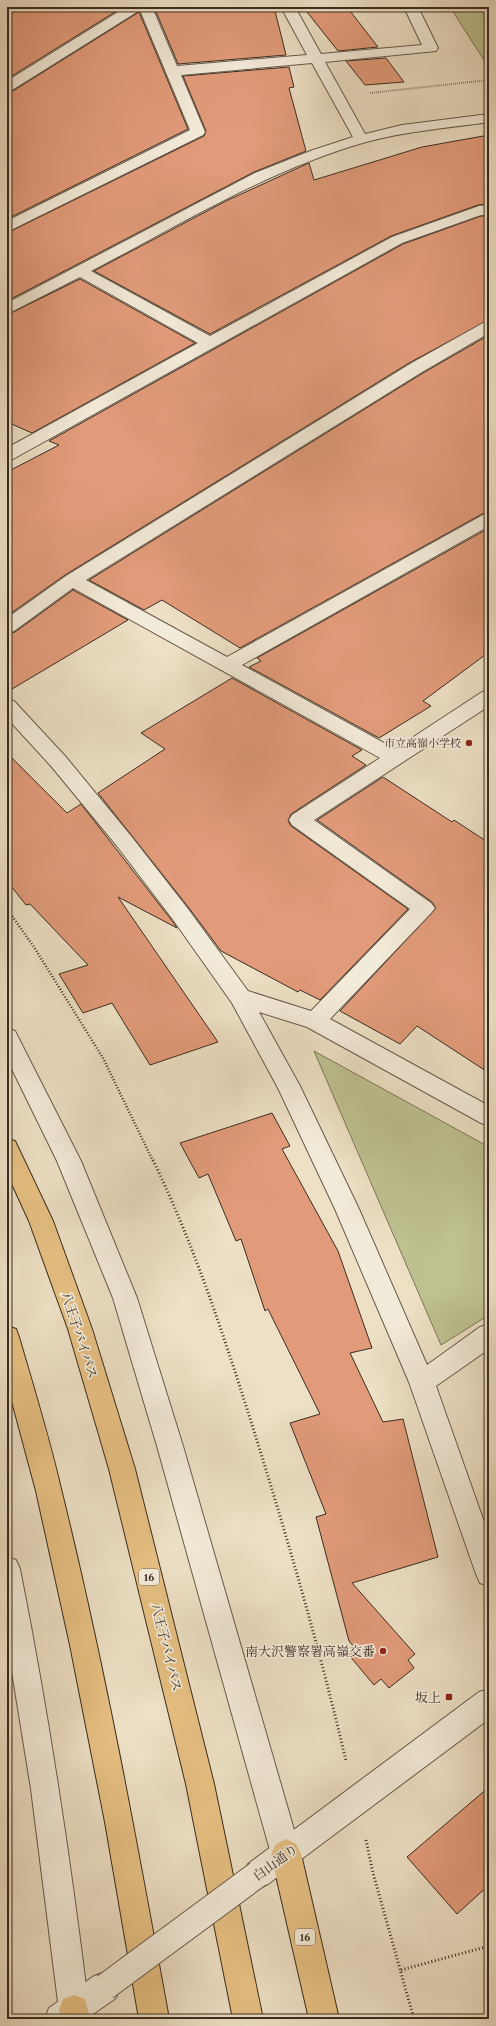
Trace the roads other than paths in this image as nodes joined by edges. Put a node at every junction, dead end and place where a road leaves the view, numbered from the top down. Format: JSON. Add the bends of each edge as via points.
{"nodes":[{"id":1,"x":135,"y":7,"type":"edge"},
{"id":2,"x":145,"y":7,"type":"edge"},
{"id":3,"x":288,"y":7,"type":"edge"},
{"id":4,"x":411,"y":7,"type":"edge"},
{"id":5,"x":318,"y":59,"type":"junction"},
{"id":6,"x":173,"y":71,"type":"junction"},
{"id":7,"x":7,"y":87,"type":"edge"},
{"id":8,"x":489,"y":118,"type":"edge"},
{"id":9,"x":361,"y":139,"type":"junction"},
{"id":10,"x":489,"y":210,"type":"edge"},
{"id":11,"x":7,"y":227,"type":"edge"},
{"id":12,"x":80,"y":271,"type":"junction"},
{"id":13,"x":7,"y":309,"type":"edge"},
{"id":14,"x":489,"y":326,"type":"edge"},
{"id":15,"x":210,"y":343,"type":"junction"},
{"id":16,"x":7,"y":455,"type":"edge"},
{"id":17,"x":489,"y":519,"type":"edge"},
{"id":18,"x":72,"y":580,"type":"junction"},
{"id":19,"x":7,"y":627,"type":"edge"},
{"id":20,"x":228,"y":665,"type":"junction"},
{"id":21,"x":489,"y":696,"type":"edge"},
{"id":22,"x":7,"y":706,"type":"edge"},
{"id":23,"x":394,"y":757,"type":"junction"},
{"id":24,"x":240,"y":997,"type":"junction"},
{"id":25,"x":315,"y":1021,"type":"junction"},
{"id":26,"x":7,"y":1037,"type":"edge"},
{"id":27,"x":489,"y":1117,"type":"edge"},
{"id":28,"x":7,"y":1148,"type":"edge"},
{"id":29,"x":489,"y":1335,"type":"edge"},
{"id":30,"x":7,"y":1337,"type":"edge"},
{"id":31,"x":422,"y":1382,"type":"junction"},
{"id":32,"x":7,"y":1569,"type":"edge"},
{"id":33,"x":489,"y":1574,"type":"edge"},
{"id":34,"x":489,"y":1702,"type":"edge"},
{"id":35,"x":286,"y":1854,"type":"junction"},
{"id":36,"x":70,"y":2016,"type":"edge"},
{"id":37,"x":154,"y":2019,"type":"edge"},
{"id":38,"x":248,"y":2019,"type":"edge"},
{"id":39,"x":324,"y":2019,"type":"edge"}],
"edges":[{"from":1,"to":7,"type":"street"},
{"from":2,"to":6,"type":"street"},
{"from":3,"to":5,"type":"street"},
{"from":4,"to":5,"type":"street","via":[[432,48]]},
{"from":5,"to":6,"type":"street"},
{"from":5,"to":9,"type":"street","via":[[336,97]]},
{"from":6,"to":11,"type":"street","via":[[198,132]]},
{"from":8,"to":9,"type":"street","via":[[402,129]]},
{"from":9,"to":12,"type":"street","via":[[260,176]]},
{"from":10,"to":15,"type":"street","via":[[479,211],[397,240]]},
{"from":12,"to":13,"type":"street"},
{"from":12,"to":15,"type":"street"},
{"from":14,"to":18,"type":"street"},
{"from":15,"to":16,"type":"street"},
{"from":17,"to":20,"type":"street"},
{"from":18,"to":19,"type":"street"},
{"from":18,"to":20,"type":"street"},
{"from":20,"to":23,"type":"street"},
{"from":21,"to":23,"type":"street"},
{"from":22,"to":24,"type":"street","via":[[58,761],[124,842]]},
{"from":23,"to":25,"type":"street","via":[[299,820],[424,908]]},
{"from":24,"to":25,"type":"street"},
{"from":24,"to":31,"type":"street","via":[[289,1086],[347,1209]]},
{"from":25,"to":27,"type":"street"},
{"from":26,"to":35,"type":"street","via":[[69,1161],[124,1298],[170,1446]]},
{"from":28,"to":38,"type":"highway","name":"八王子バイパス","number":"16","via":[[40,1221],[80,1329],[122,1469],[200,1784]]},
{"from":29,"to":31,"type":"street"},
{"from":30,"to":37,"type":"highway","via":[[49,1490],[84,1645]]},
{"from":31,"to":33,"type":"street"},
{"from":32,"to":36,"type":"street","via":[[25,1659],[45,1785]]},
{"from":34,"to":35,"type":"street","name":"白山通り"},
{"from":35,"to":36,"type":"street","name":"白山通り","bridge":true,"via":[[105,1987]]},
{"from":35,"to":39,"type":"highway","number":"16"}]}
